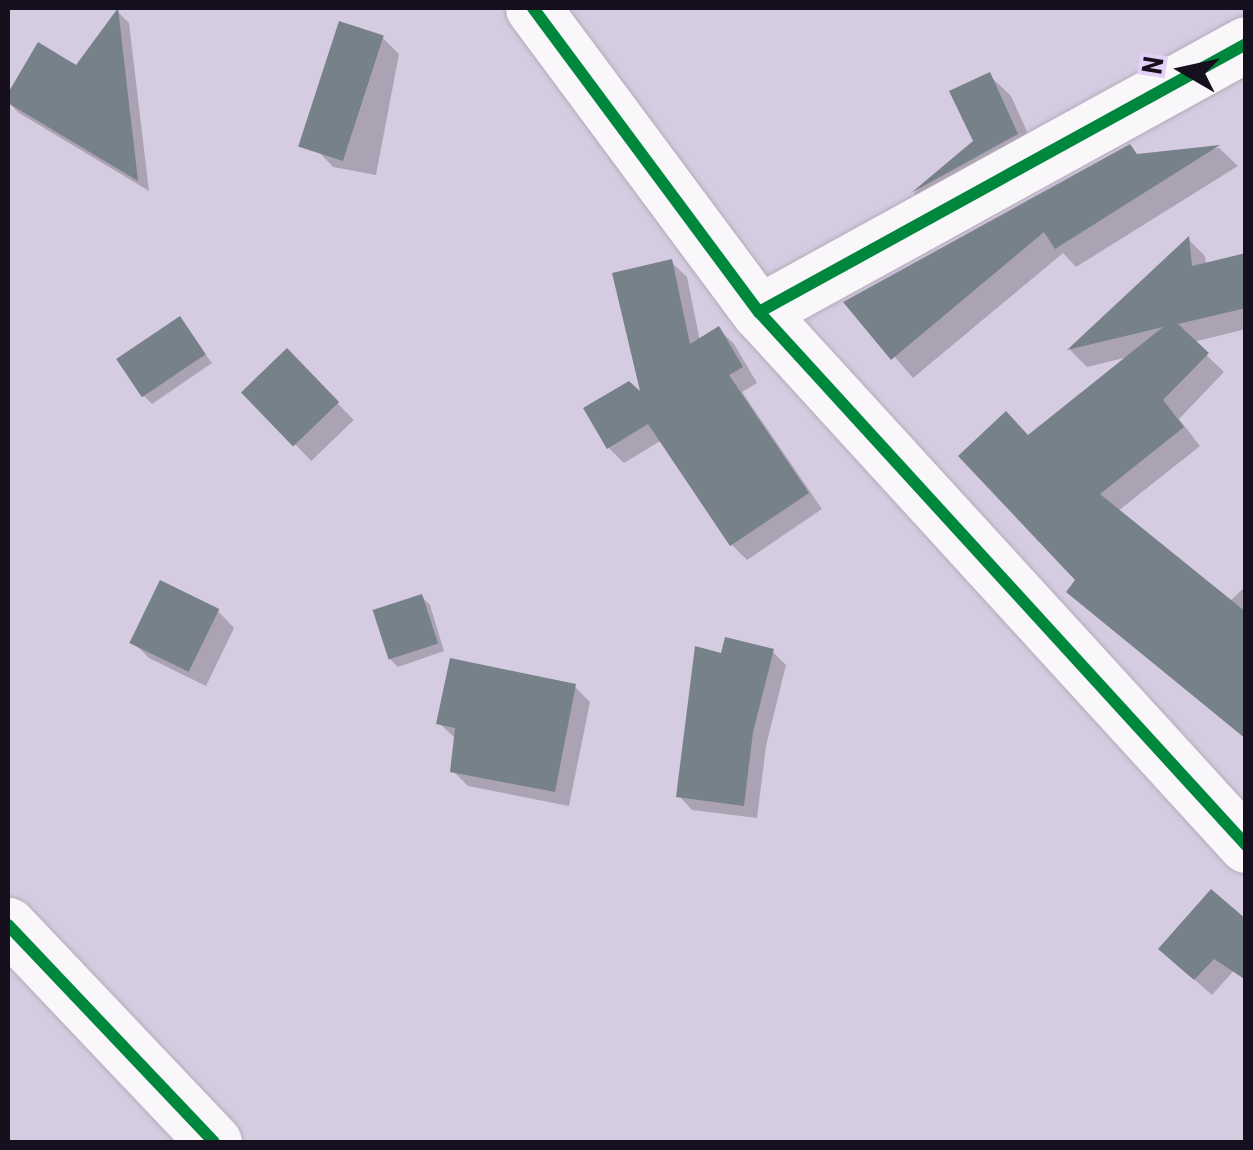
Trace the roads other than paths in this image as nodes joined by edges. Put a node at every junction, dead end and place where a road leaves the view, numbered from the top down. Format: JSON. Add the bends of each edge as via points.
{"nodes":[{"id":1,"x":533,"y":8,"type":"edge"},
{"id":2,"x":1246,"y":44,"type":"edge"},
{"id":3,"x":759,"y":312,"type":"junction"},
{"id":4,"x":1246,"y":845,"type":"edge"},
{"id":5,"x":8,"y":925,"type":"edge"},
{"id":6,"x":214,"y":1142,"type":"edge"}],
"edges":[{"from":1,"to":3,"type":"street"},
{"from":2,"to":3,"type":"street"},
{"from":3,"to":4,"type":"street"},
{"from":5,"to":6,"type":"street"}]}
